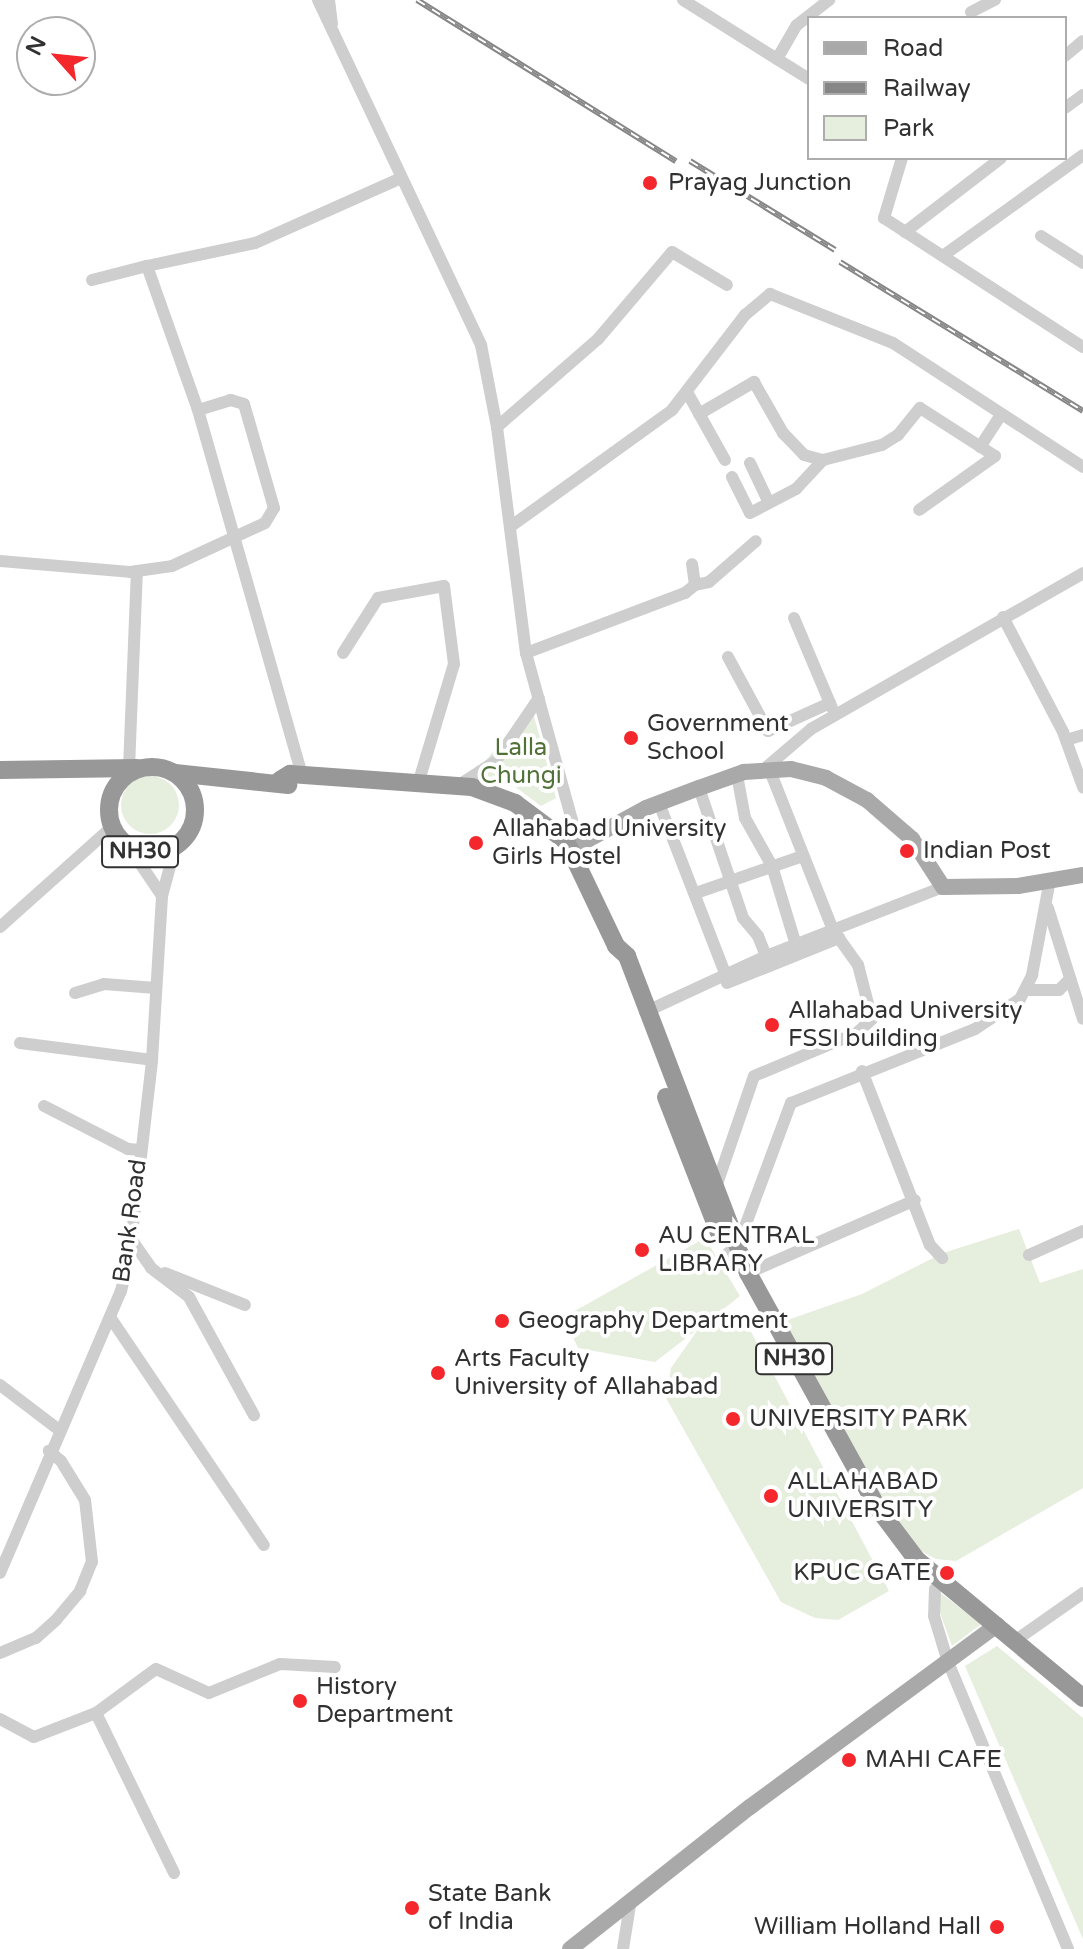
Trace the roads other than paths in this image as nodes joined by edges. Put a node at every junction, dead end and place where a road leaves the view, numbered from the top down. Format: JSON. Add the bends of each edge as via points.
{"nodes":[{"id":1,"x":318,"y":0,"type":"edge"},
{"id":2,"x":329,"y":0,"type":"edge"},
{"id":3,"x":683,"y":0,"type":"edge"},
{"id":4,"x":829,"y":0,"type":"edge"},
{"id":5,"x":995,"y":0,"type":"edge"},
{"id":6,"x":971,"y":12,"type":"dead end"},
{"id":7,"x":809,"y":16,"type":"edge"},
{"id":8,"x":807,"y":17,"type":"edge"},
{"id":9,"x":332,"y":27,"type":"junction"},
{"id":10,"x":1083,"y":41,"type":"edge"},
{"id":11,"x":1067,"y":54,"type":"edge"},
{"id":12,"x":777,"y":59,"type":"junction"},
{"id":13,"x":807,"y":78,"type":"edge"},
{"id":14,"x":1083,"y":155,"type":"edge"},
{"id":15,"x":901,"y":160,"type":"edge"},
{"id":16,"x":998,"y":160,"type":"edge"},
{"id":17,"x":401,"y":178,"type":"junction"},
{"id":18,"x":905,"y":232,"type":"junction"},
{"id":19,"x":1041,"y":236,"type":"dead end"},
{"id":20,"x":944,"y":255,"type":"junction"},
{"id":21,"x":1083,"y":263,"type":"edge"},
{"id":22,"x":147,"y":266,"type":"junction"},
{"id":23,"x":92,"y":280,"type":"dead end"},
{"id":24,"x":727,"y":285,"type":"dead end"},
{"id":25,"x":1083,"y":345,"type":"edge"},
{"id":26,"x":687,"y":392,"type":"junction"},
{"id":27,"x":198,"y":410,"type":"junction"},
{"id":28,"x":699,"y":414,"type":"junction"},
{"id":29,"x":1001,"y":415,"type":"junction"},
{"id":30,"x":497,"y":427,"type":"junction"},
{"id":31,"x":980,"y":447,"type":"junction"},
{"id":32,"x":725,"y":460,"type":"dead end"},
{"id":33,"x":823,"y":460,"type":"junction"},
{"id":34,"x":750,"y":463,"type":"dead end"},
{"id":35,"x":1083,"y":467,"type":"edge"},
{"id":36,"x":732,"y":477,"type":"dead end"},
{"id":37,"x":769,"y":503,"type":"junction"},
{"id":38,"x":919,"y":510,"type":"dead end"},
{"id":39,"x":510,"y":527,"type":"junction"},
{"id":40,"x":234,"y":539,"type":"junction"},
{"id":41,"x":756,"y":541,"type":"dead end"},
{"id":42,"x":0,"y":561,"type":"edge"},
{"id":43,"x":692,"y":564,"type":"dead end"},
{"id":44,"x":137,"y":571,"type":"junction"},
{"id":45,"x":1083,"y":573,"type":"edge"},
{"id":46,"x":695,"y":585,"type":"junction"},
{"id":47,"x":1003,"y":617,"type":"junction"},
{"id":48,"x":794,"y":618,"type":"dead end"},
{"id":49,"x":343,"y":653,"type":"dead end"},
{"id":50,"x":526,"y":653,"type":"junction"},
{"id":51,"x":728,"y":657,"type":"dead end"},
{"id":52,"x":539,"y":698,"type":"junction"},
{"id":53,"x":832,"y":709,"type":"junction"},
{"id":54,"x":1083,"y":735,"type":"edge"},
{"id":55,"x":1066,"y":740,"type":"junction"},
{"id":56,"x":136,"y":768,"type":"junction"},
{"id":57,"x":0,"y":770,"type":"edge"},
{"id":58,"x":766,"y":771,"type":"junction"},
{"id":59,"x":175,"y":773,"type":"junction"},
{"id":60,"x":302,"y":775,"type":"junction"},
{"id":61,"x":737,"y":775,"type":"junction"},
{"id":62,"x":0,"y":779,"type":"edge"},
{"id":63,"x":280,"y":780,"type":"junction"},
{"id":64,"x":418,"y":784,"type":"junction"},
{"id":65,"x":455,"y":787,"type":"junction"},
{"id":66,"x":1083,"y":787,"type":"edge"},
{"id":67,"x":699,"y":788,"type":"junction"},
{"id":68,"x":114,"y":791,"type":"junction"},
{"id":69,"x":480,"y":793,"type":"junction"},
{"id":70,"x":659,"y":803,"type":"junction"},
{"id":71,"x":112,"y":827,"type":"junction"},
{"id":72,"x":568,"y":845,"type":"junction"},
{"id":73,"x":129,"y":847,"type":"junction"},
{"id":74,"x":175,"y":848,"type":"junction"},
{"id":75,"x":803,"y":856,"type":"junction"},
{"id":76,"x":772,"y":866,"type":"junction"},
{"id":77,"x":1083,"y":875,"type":"edge"},
{"id":78,"x":1050,"y":880,"type":"junction"},
{"id":79,"x":733,"y":881,"type":"junction"},
{"id":80,"x":943,"y":887,"type":"junction"},
{"id":81,"x":696,"y":893,"type":"junction"},
{"id":82,"x":162,"y":896,"type":"junction"},
{"id":83,"x":1047,"y":905,"type":"junction"},
{"id":84,"x":0,"y":927,"type":"edge"},
{"id":85,"x":836,"y":934,"type":"junction"},
{"id":86,"x":796,"y":945,"type":"junction"},
{"id":87,"x":616,"y":946,"type":"junction"},
{"id":88,"x":766,"y":956,"type":"junction"},
{"id":89,"x":1083,"y":970,"type":"edge"},
{"id":90,"x":726,"y":976,"type":"junction"},
{"id":91,"x":1069,"y":977,"type":"junction"},
{"id":92,"x":156,"y":988,"type":"junction"},
{"id":93,"x":1026,"y":990,"type":"junction"},
{"id":94,"x":75,"y":993,"type":"dead end"},
{"id":95,"x":676,"y":1004,"type":"dead end"},
{"id":96,"x":645,"y":1012,"type":"junction"},
{"id":97,"x":1083,"y":1019,"type":"edge"},
{"id":98,"x":20,"y":1043,"type":"dead end"},
{"id":99,"x":152,"y":1060,"type":"junction"},
{"id":100,"x":862,"y":1071,"type":"junction"},
{"id":101,"x":44,"y":1106,"type":"dead end"},
{"id":102,"x":141,"y":1150,"type":"junction"},
{"id":103,"x":715,"y":1191,"type":"junction"},
{"id":104,"x":915,"y":1200,"type":"junction"},
{"id":105,"x":1083,"y":1231,"type":"edge"},
{"id":106,"x":131,"y":1239,"type":"junction"},
{"id":107,"x":732,"y":1250,"type":"junction"},
{"id":108,"x":1029,"y":1255,"type":"dead end"},
{"id":109,"x":942,"y":1258,"type":"dead end"},
{"id":110,"x":151,"y":1268,"type":"junction"},
{"id":111,"x":748,"y":1273,"type":"junction"},
{"id":112,"x":245,"y":1305,"type":"dead end"},
{"id":113,"x":110,"y":1317,"type":"junction"},
{"id":114,"x":0,"y":1385,"type":"edge"},
{"id":115,"x":254,"y":1415,"type":"dead end"},
{"id":116,"x":59,"y":1430,"type":"junction"},
{"id":117,"x":49,"y":1451,"type":"junction"},
{"id":118,"x":6,"y":1534,"type":"edge"},
{"id":119,"x":264,"y":1545,"type":"dead end"},
{"id":120,"x":0,"y":1573,"type":"edge"},
{"id":121,"x":935,"y":1589,"type":"junction"},
{"id":122,"x":1083,"y":1593,"type":"edge"},
{"id":123,"x":993,"y":1628,"type":"junction"},
{"id":124,"x":1016,"y":1640,"type":"junction"},
{"id":125,"x":0,"y":1653,"type":"edge"},
{"id":126,"x":948,"y":1662,"type":"junction"},
{"id":127,"x":335,"y":1667,"type":"dead end"},
{"id":128,"x":1083,"y":1698,"type":"edge"},
{"id":129,"x":1083,"y":1711,"type":"edge"},
{"id":130,"x":96,"y":1713,"type":"junction"},
{"id":131,"x":0,"y":1719,"type":"edge"},
{"id":132,"x":174,"y":1873,"type":"dead end"},
{"id":133,"x":631,"y":1899,"type":"junction"},
{"id":134,"x":570,"y":1949,"type":"edge"},
{"id":135,"x":623,"y":1949,"type":"edge"},
{"id":136,"x":1068,"y":1949,"type":"edge"}],
"edges":[{"from":1,"to":9,"type":"street"},
{"from":2,"to":9,"type":"street"},
{"from":3,"to":12,"type":"street"},
{"from":4,"to":7,"type":"street"},
{"from":5,"to":6,"type":"street"},
{"from":8,"to":12,"type":"street"},
{"from":9,"to":17,"type":"street"},
{"from":10,"to":11,"type":"street"},
{"from":12,"to":13,"type":"street"},
{"from":14,"to":20,"type":"street"},
{"from":15,"to":18,"type":"street","via":[[883,209],[884,218]]},
{"from":16,"to":18,"type":"street"},
{"from":17,"to":22,"type":"street","via":[[255,243]]},
{"from":17,"to":30,"type":"street","via":[[481,345]]},
{"from":18,"to":20,"type":"street"},
{"from":19,"to":21,"type":"street"},
{"from":20,"to":25,"type":"street"},
{"from":22,"to":23,"type":"street"},
{"from":22,"to":27,"type":"street"},
{"from":24,"to":30,"type":"street","via":[[672,252],[598,339]]},
{"from":26,"to":28,"type":"street"},
{"from":26,"to":29,"type":"street","via":[[745,315],[770,294],[893,343]]},
{"from":26,"to":39,"type":"street","via":[[672,410]]},
{"from":27,"to":40,"type":"street"},
{"from":27,"to":40,"type":"street","via":[[238,401],[254,432],[274,508],[265,523]]},
{"from":28,"to":32,"type":"street"},
{"from":28,"to":33,"type":"street","via":[[754,382],[783,433],[804,455]]},
{"from":29,"to":31,"type":"street"},
{"from":29,"to":35,"type":"street"},
{"from":30,"to":39,"type":"street"},
{"from":31,"to":33,"type":"street","via":[[920,408],[882,445]]},
{"from":31,"to":38,"type":"street","via":[[995,456],[986,467]]},
{"from":33,"to":37,"type":"street","via":[[796,489]]},
{"from":34,"to":37,"type":"street"},
{"from":36,"to":37,"type":"street","via":[[750,513]]},
{"from":39,"to":50,"type":"street"},
{"from":40,"to":44,"type":"street","via":[[172,566]]},
{"from":40,"to":60,"type":"street"},
{"from":41,"to":46,"type":"street","via":[[709,582]]},
{"from":42,"to":44,"type":"street","via":[[32,568]]},
{"from":43,"to":46,"type":"street"},
{"from":44,"to":56,"type":"street"},
{"from":45,"to":47,"type":"street"},
{"from":46,"to":50,"type":"street","via":[[656,606]]},
{"from":47,"to":53,"type":"street"},
{"from":47,"to":55,"type":"street"},
{"from":48,"to":53,"type":"street"},
{"from":49,"to":64,"type":"street","via":[[378,598],[444,586],[454,664]]},
{"from":50,"to":52,"type":"street"},
{"from":51,"to":53,"type":"street","via":[[768,731]]},
{"from":52,"to":65,"type":"street","via":[[496,761]]},
{"from":52,"to":72,"type":"street","via":[[572,820]]},
{"from":53,"to":58,"type":"street"},
{"from":54,"to":55,"type":"street"},
{"from":55,"to":66,"type":"street"},
{"from":56,"to":57,"type":"highway","number":"NH30"},
{"from":56,"to":59,"type":"highway","number":"NH30"},
{"from":56,"to":68,"type":"highway"},
{"from":58,"to":61,"type":"main road"},
{"from":58,"to":75,"type":"street"},
{"from":58,"to":80,"type":"main road","via":[[791,769],[826,778],[867,800],[912,839]]},
{"from":59,"to":63,"type":"highway","number":"NH30"},
{"from":59,"to":74,"type":"highway","number":"NH30","via":[[186,783],[196,810],[186,838]]},
{"from":60,"to":63,"type":"highway","number":"NH30"},
{"from":60,"to":64,"type":"highway","number":"NH30"},
{"from":61,"to":67,"type":"main road"},
{"from":61,"to":76,"type":"street","via":[[745,818]]},
{"from":62,"to":68,"type":"highway","via":[[89,778]]},
{"from":63,"to":69,"type":"highway","number":"NH30","via":[[289,786],[469,799]]},
{"from":64,"to":65,"type":"highway","number":"NH30"},
{"from":65,"to":69,"type":"highway","number":"NH30"},
{"from":67,"to":70,"type":"main road"},
{"from":67,"to":79,"type":"street"},
{"from":68,"to":71,"type":"highway","number":"NH30"},
{"from":69,"to":72,"type":"highway","number":"NH30","via":[[515,803]]},
{"from":70,"to":72,"type":"main road"},
{"from":70,"to":81,"type":"street"},
{"from":71,"to":73,"type":"highway","number":"NH30"},
{"from":71,"to":84,"type":"street"},
{"from":72,"to":87,"type":"highway","number":"NH30"},
{"from":73,"to":74,"type":"highway","number":"NH30","via":[[152,854]]},
{"from":73,"to":82,"type":"street"},
{"from":74,"to":82,"type":"street","name":"Bank Road"},
{"from":75,"to":76,"type":"street"},
{"from":75,"to":85,"type":"street"},
{"from":76,"to":79,"type":"street"},
{"from":76,"to":86,"type":"street"},
{"from":77,"to":78,"type":"main road"},
{"from":78,"to":80,"type":"main road","via":[[982,889]]},
{"from":78,"to":83,"type":"street"},
{"from":79,"to":81,"type":"street"},
{"from":79,"to":88,"type":"street","via":[[743,918]]},
{"from":80,"to":85,"type":"street"},
{"from":81,"to":90,"type":"street"},
{"from":82,"to":92,"type":"street","name":"Bank Road"},
{"from":83,"to":91,"type":"street"},
{"from":83,"to":93,"type":"street"},
{"from":85,"to":86,"type":"street"},
{"from":85,"to":95,"type":"street"},
{"from":85,"to":103,"type":"street","via":[[858,965],[872,1019],[857,1033],[754,1076]]},
{"from":86,"to":88,"type":"street"},
{"from":87,"to":96,"type":"highway","number":"NH30","via":[[627,956]]},
{"from":87,"to":107,"type":"highway","via":[[615,961]]},
{"from":88,"to":90,"type":"street"},
{"from":89,"to":91,"type":"street"},
{"from":90,"to":96,"type":"street"},
{"from":91,"to":93,"type":"street","via":[[1059,990]]},
{"from":91,"to":97,"type":"street"},
{"from":92,"to":94,"type":"street","via":[[104,984]]},
{"from":92,"to":99,"type":"street","name":"Bank Road"},
{"from":93,"to":100,"type":"street","via":[[1004,1012],[975,1029]]},
{"from":96,"to":103,"type":"highway","number":"NH30"},
{"from":98,"to":99,"type":"street"},
{"from":99,"to":102,"type":"street","name":"Bank Road"},
{"from":100,"to":104,"type":"street"},
{"from":100,"to":107,"type":"street","via":[[791,1103]]},
{"from":101,"to":102,"type":"street","via":[[128,1149]]},
{"from":102,"to":106,"type":"street","name":"Bank Road"},
{"from":103,"to":107,"type":"highway","number":"NH30"},
{"from":104,"to":109,"type":"street","via":[[930,1245]]},
{"from":104,"to":111,"type":"street"},
{"from":105,"to":108,"type":"street"},
{"from":106,"to":110,"type":"street"},
{"from":106,"to":113,"type":"street","name":"Bank Road"},
{"from":107,"to":111,"type":"highway","number":"NH30"},
{"from":107,"to":121,"type":"highway","via":[[748,1301],[878,1525]]},
{"from":110,"to":112,"type":"street"},
{"from":110,"to":115,"type":"street","via":[[189,1297]]},
{"from":111,"to":123,"type":"highway","number":"NH30","via":[[897,1535],[917,1560]]},
{"from":113,"to":116,"type":"street","name":"Bank Road"},
{"from":113,"to":119,"type":"street"},
{"from":114,"to":116,"type":"street"},
{"from":116,"to":117,"type":"street","name":"Bank Road"},
{"from":117,"to":118,"type":"street","name":"Bank Road"},
{"from":117,"to":125,"type":"street","via":[[85,1500],[92,1562],[80,1591],[56,1620],[36,1638]]},
{"from":118,"to":120,"type":"street","name":"Bank Road"},
{"from":121,"to":123,"type":"highway"},
{"from":121,"to":126,"type":"street","via":[[934,1616]]},
{"from":122,"to":124,"type":"street"},
{"from":123,"to":124,"type":"highway","number":"NH30"},
{"from":123,"to":126,"type":"main road"},
{"from":123,"to":129,"type":"highway"},
{"from":124,"to":128,"type":"highway","number":"NH30"},
{"from":126,"to":133,"type":"main road"},
{"from":126,"to":136,"type":"street"},
{"from":127,"to":130,"type":"street","via":[[280,1664],[209,1693],[156,1669]]},
{"from":130,"to":131,"type":"street","via":[[34,1737]]},
{"from":130,"to":132,"type":"street"},
{"from":133,"to":134,"type":"main road"},
{"from":133,"to":135,"type":"street"}]}
